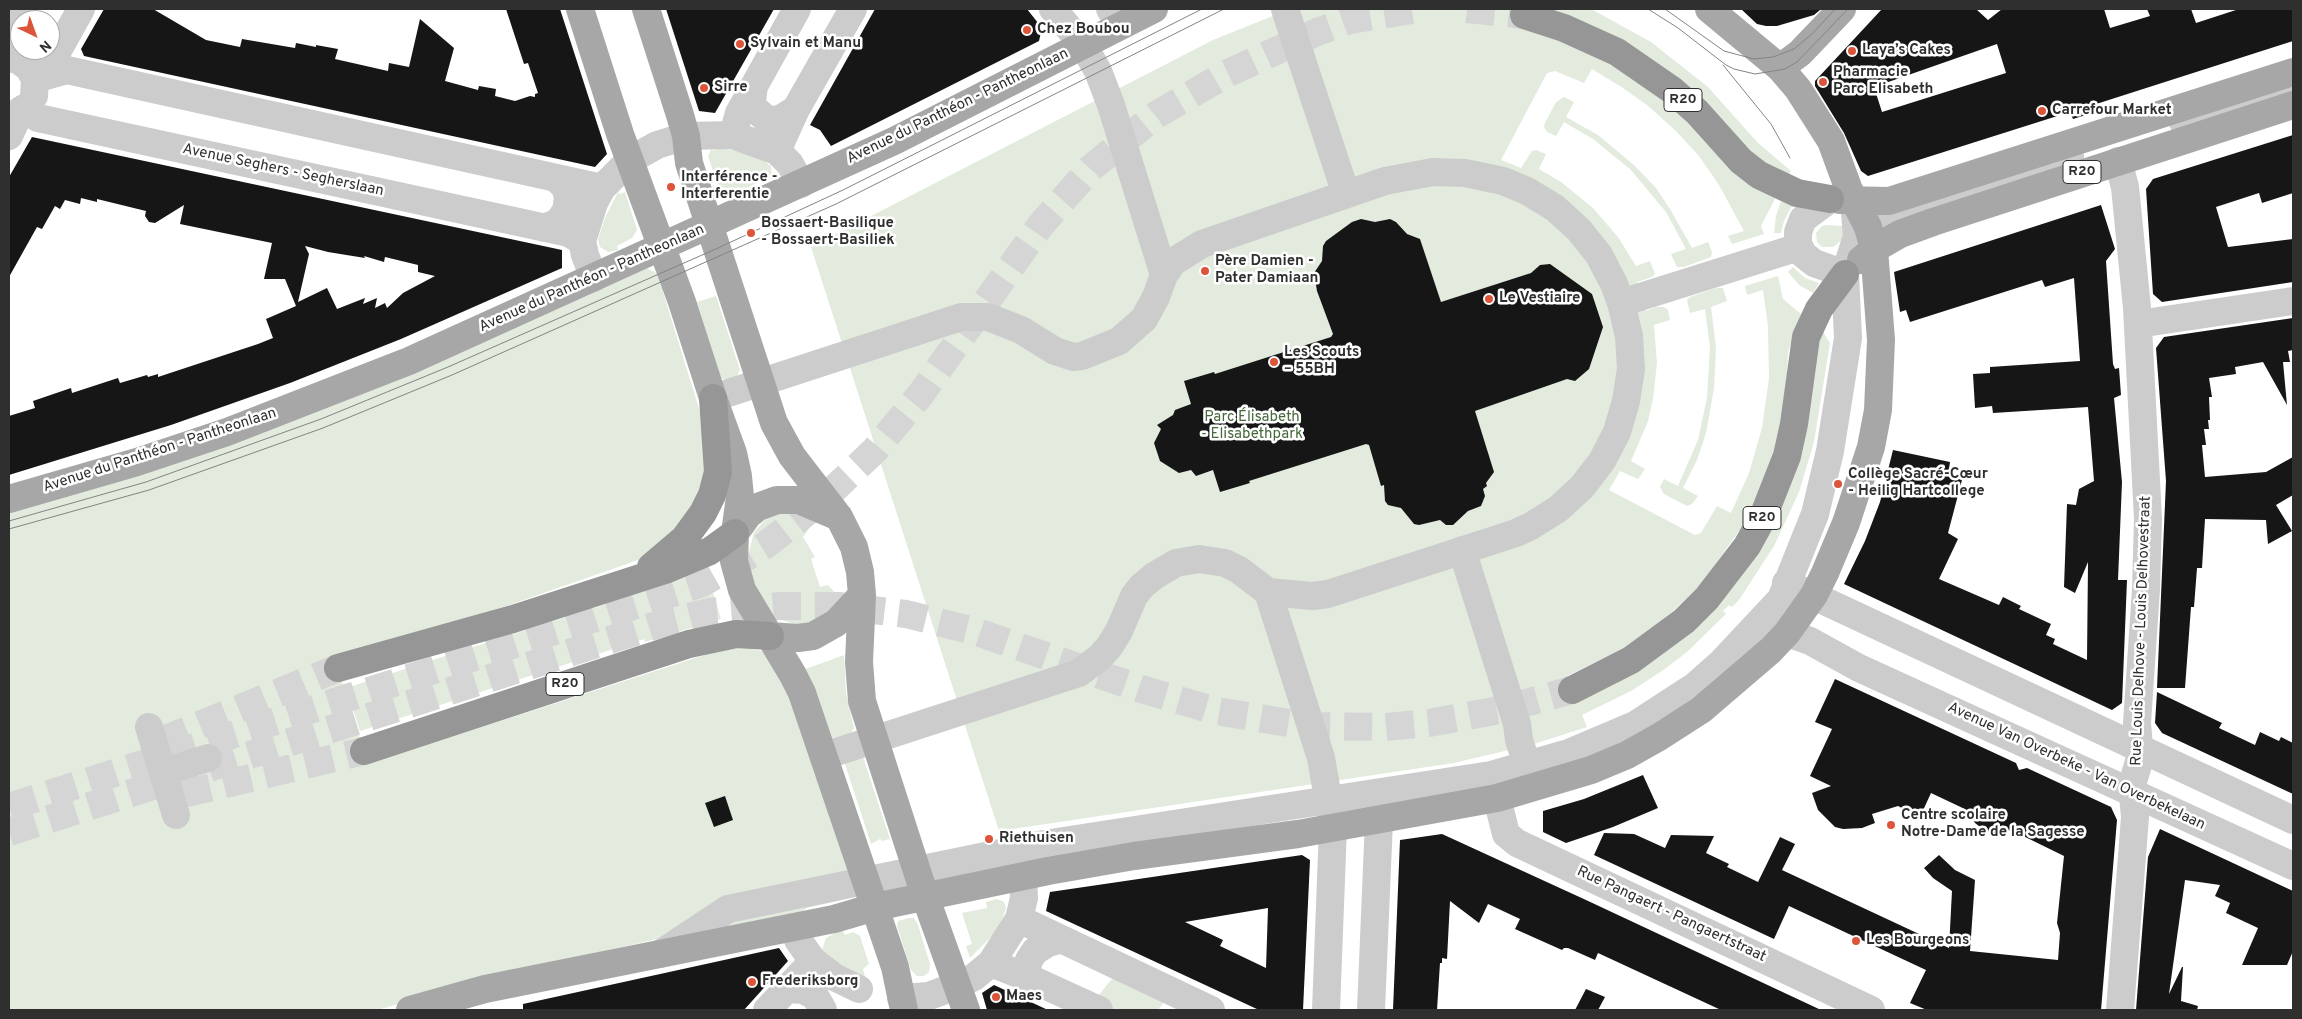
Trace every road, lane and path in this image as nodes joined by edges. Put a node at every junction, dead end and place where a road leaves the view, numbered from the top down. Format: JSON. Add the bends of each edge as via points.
{"nodes":[{"id":1,"x":23,"y":9,"type":"edge"},
{"id":2,"x":81,"y":9,"type":"edge"},
{"id":3,"x":580,"y":9,"type":"edge"},
{"id":4,"x":646,"y":9,"type":"edge"},
{"id":5,"x":797,"y":9,"type":"edge"},
{"id":6,"x":853,"y":9,"type":"edge"},
{"id":7,"x":1054,"y":9,"type":"edge"},
{"id":8,"x":1154,"y":9,"type":"edge"},
{"id":9,"x":1285,"y":9,"type":"edge"},
{"id":10,"x":1709,"y":9,"type":"edge"},
{"id":11,"x":1842,"y":9,"type":"edge"},
{"id":12,"x":1524,"y":15,"type":"tunnel mouth"},
{"id":13,"x":1116,"y":17,"type":"edge"},
{"id":14,"x":9,"y":34,"type":"edge"},
{"id":15,"x":1083,"y":45,"type":"junction"},
{"id":16,"x":9,"y":58,"type":"edge"},
{"id":17,"x":1780,"y":68,"type":"junction"},
{"id":18,"x":2293,"y":72,"type":"edge"},
{"id":19,"x":34,"y":76,"type":"junction"},
{"id":20,"x":754,"y":86,"type":"junction"},
{"id":21,"x":2293,"y":87,"type":"edge"},
{"id":22,"x":2293,"y":106,"type":"edge"},
{"id":23,"x":796,"y":109,"type":"junction"},
{"id":24,"x":18,"y":110,"type":"edge"},
{"id":25,"x":733,"y":135,"type":"junction"},
{"id":26,"x":9,"y":136,"type":"edge"},
{"id":27,"x":686,"y":136,"type":"junction"},
{"id":28,"x":777,"y":151,"type":"junction"},
{"id":29,"x":630,"y":160,"type":"junction"},
{"id":30,"x":2118,"y":161,"type":"junction"},
{"id":31,"x":556,"y":178,"type":"junction"},
{"id":32,"x":801,"y":184,"type":"junction"},
{"id":33,"x":602,"y":188,"type":"junction"},
{"id":34,"x":1346,"y":194,"type":"junction"},
{"id":35,"x":1842,"y":200,"type":"junction"},
{"id":36,"x":710,"y":225,"type":"junction"},
{"id":37,"x":544,"y":228,"type":"junction"},
{"id":38,"x":1866,"y":237,"type":"junction"},
{"id":39,"x":582,"y":240,"type":"junction"},
{"id":40,"x":662,"y":247,"type":"junction"},
{"id":41,"x":1799,"y":247,"type":"junction"},
{"id":42,"x":1845,"y":274,"type":"junction"},
{"id":43,"x":1164,"y":275,"type":"junction"},
{"id":44,"x":594,"y":278,"type":"junction"},
{"id":45,"x":2293,"y":301,"type":"edge"},
{"id":46,"x":1622,"y":303,"type":"junction"},
{"id":47,"x":2138,"y":324,"type":"junction"},
{"id":48,"x":759,"y":382,"type":"junction"},
{"id":49,"x":712,"y":398,"type":"junction"},
{"id":50,"x":9,"y":499,"type":"edge"},
{"id":51,"x":839,"y":517,"type":"junction"},
{"id":52,"x":735,"y":533,"type":"junction"},
{"id":53,"x":1462,"y":550,"type":"junction"},
{"id":54,"x":622,"y":584,"type":"junction"},
{"id":55,"x":1268,"y":592,"type":"junction"},
{"id":56,"x":862,"y":595,"type":"junction"},
{"id":57,"x":1814,"y":595,"type":"junction"},
{"id":58,"x":1782,"y":610,"type":"junction"},
{"id":59,"x":1877,"y":625,"type":"junction"},
{"id":60,"x":770,"y":636,"type":"junction"},
{"id":61,"x":338,"y":668,"type":"tunnel mouth"},
{"id":62,"x":1859,"y":668,"type":"junction"},
{"id":63,"x":1572,"y":690,"type":"tunnel mouth"},
{"id":64,"x":149,"y":727,"type":"dead end"},
{"id":65,"x":873,"y":740,"type":"junction"},
{"id":66,"x":2138,"y":746,"type":"junction"},
{"id":67,"x":364,"y":751,"type":"tunnel mouth"},
{"id":68,"x":824,"y":756,"type":"junction"},
{"id":69,"x":208,"y":758,"type":"dead end"},
{"id":70,"x":163,"y":772,"type":"junction"},
{"id":71,"x":1531,"y":776,"type":"junction"},
{"id":72,"x":2134,"y":794,"type":"junction"},
{"id":73,"x":1497,"y":798,"type":"junction"},
{"id":74,"x":1331,"y":814,"type":"junction"},
{"id":75,"x":176,"y":815,"type":"dead end"},
{"id":76,"x":1379,"y":820,"type":"junction"},
{"id":77,"x":2293,"y":820,"type":"edge"},
{"id":78,"x":2293,"y":866,"type":"edge"},
{"id":79,"x":916,"y":870,"type":"junction"},
{"id":80,"x":1023,"y":876,"type":"junction"},
{"id":81,"x":866,"y":880,"type":"junction"},
{"id":82,"x":925,"y":896,"type":"junction"},
{"id":83,"x":875,"y":907,"type":"junction"},
{"id":84,"x":1019,"y":919,"type":"junction"},
{"id":85,"x":794,"y":927,"type":"junction"},
{"id":86,"x":1060,"y":940,"type":"junction"},
{"id":87,"x":660,"y":954,"type":"junction"},
{"id":88,"x":813,"y":961,"type":"junction"},
{"id":89,"x":991,"y":963,"type":"junction"},
{"id":90,"x":1031,"y":979,"type":"junction"},
{"id":91,"x":859,"y":989,"type":"dead end"},
{"id":92,"x":961,"y":998,"type":"edge"},
{"id":93,"x":776,"y":1001,"type":"edge"},
{"id":94,"x":903,"y":1004,"type":"edge"},
{"id":95,"x":410,"y":1010,"type":"edge"},
{"id":96,"x":824,"y":1010,"type":"edge"},
{"id":97,"x":1100,"y":1010,"type":"edge"},
{"id":98,"x":1211,"y":1010,"type":"edge"},
{"id":99,"x":1326,"y":1010,"type":"edge"},
{"id":100,"x":1371,"y":1010,"type":"edge"},
{"id":101,"x":1871,"y":1010,"type":"edge"},
{"id":102,"x":2120,"y":1010,"type":"edge"}],
"edges":[{"from":1,"to":14,"type":"street"},
{"from":2,"to":19,"type":"street","via":[[56,54]]},
{"from":3,"to":29,"type":"main road"},
{"from":4,"to":27,"type":"main road"},
{"from":5,"to":20,"type":"street"},
{"from":6,"to":23,"type":"street"},
{"from":7,"to":15,"type":"street"},
{"from":8,"to":13,"type":"main road","name":"Avenue du Panthéon - Pantheonlaan"},
{"from":9,"to":34,"type":"street"},
{"from":10,"to":17,"type":"main road"},
{"from":11,"to":17,"type":"main road","via":[[1810,43]]},
{"from":12,"to":35,"type":"highway","number":"R20","via":[[1572,31],[1617,52],[1672,90],[1697,112],[1741,161],[1759,174],[1797,193]]},
{"from":13,"to":15,"type":"main road","name":"Avenue du Panthéon - Pantheonlaan"},
{"from":15,"to":32,"type":"main road","name":"Avenue du Panthéon - Pantheonlaan","via":[[894,142]]},
{"from":15,"to":43,"type":"street","via":[[1098,71],[1111,106]]},
{"from":16,"to":19,"type":"street","via":[[24,63]]},
{"from":17,"to":35,"type":"main road","via":[[1798,89],[1831,141]]},
{"from":18,"to":35,"type":"main road","number":"R20","via":[[1889,201]]},
{"from":19,"to":24,"type":"street","via":[[35,92]]},
{"from":19,"to":31,"type":"street","via":[[67,70]]},
{"from":20,"to":23,"type":"street","via":[[754,108],[766,119],[782,118]]},
{"from":20,"to":25,"type":"street","via":[[739,113]]},
{"from":21,"to":38,"type":"street","via":[[1919,207]]},
{"from":22,"to":30,"type":"main road","number":"R20"},
{"from":23,"to":28,"type":"street"},
{"from":24,"to":26,"type":"street"},
{"from":24,"to":37,"type":"street","name":"Avenue Seghers - Segherslaan","via":[[38,118]]},
{"from":25,"to":27,"type":"street"},
{"from":25,"to":28,"type":"street"},
{"from":27,"to":29,"type":"street","via":[[657,145]]},
{"from":27,"to":36,"type":"main road","via":[[689,163]]},
{"from":28,"to":32,"type":"street","via":[[790,164]]},
{"from":29,"to":33,"type":"street"},
{"from":29,"to":40,"type":"main road"},
{"from":30,"to":38,"type":"main road","number":"R20","via":[[1900,234]]},
{"from":30,"to":47,"type":"street","name":"Rue Louis Delhove - Louis Delhovestraat","via":[[2125,187]]},
{"from":31,"to":33,"type":"street"},
{"from":31,"to":37,"type":"street","via":[[565,187],[568,197],[566,211],[558,222]]},
{"from":32,"to":36,"type":"main road","name":"Avenue du Panthéon - Pantheonlaan"},
{"from":33,"to":39,"type":"street"},
{"from":34,"to":43,"type":"street","via":[[1202,244],[1173,262]]},
{"from":34,"to":46,"type":"street","via":[[1400,177],[1432,172],[1465,173],[1503,181],[1541,199],[1579,230],[1607,269]]},
{"from":35,"to":38,"type":"main road"},
{"from":35,"to":41,"type":"street","via":[[1803,219],[1798,232]]},
{"from":36,"to":40,"type":"main road","name":"Avenue du Panthéon - Pantheonlaan"},
{"from":36,"to":48,"type":"main road"},
{"from":37,"to":39,"type":"street","name":"Avenue Seghers - Segherslaan","via":[[569,233]]},
{"from":38,"to":42,"type":"main road","number":"R20"},
{"from":38,"to":57,"type":"main road","via":[[1881,340],[1878,410],[1859,487],[1837,548]]},
{"from":39,"to":44,"type":"street","via":[[584,255]]},
{"from":40,"to":44,"type":"main road","name":"Avenue du Panthéon - Pantheonlaan"},
{"from":40,"to":49,"type":"main road"},
{"from":41,"to":42,"type":"street","via":[[1814,263]]},
{"from":41,"to":46,"type":"street"},
{"from":42,"to":58,"type":"street","via":[[1848,338],[1830,451],[1815,514]]},
{"from":42,"to":63,"type":"highway","number":"R20","via":[[1819,309],[1806,337],[1787,456],[1763,517],[1747,546],[1723,579],[1684,621],[1631,660]]},
{"from":43,"to":48,"type":"street","via":[[1144,319],[1119,341],[1082,356],[1055,352],[1021,330],[988,317],[961,317]]},
{"from":44,"to":50,"type":"main road","name":"Avenue du Panthéon - Pantheonlaan","via":[[409,361],[227,432]]},
{"from":45,"to":47,"type":"street"},
{"from":46,"to":53,"type":"street","via":[[1629,336],[1629,385],[1620,424],[1602,461],[1571,498],[1545,518],[1516,533]]},
{"from":47,"to":66,"type":"street","name":"Rue Louis Delhove - Louis Delhovestraat","via":[[2148,519]]},
{"from":48,"to":49,"type":"street"},
{"from":48,"to":51,"type":"main road","via":[[782,440]]},
{"from":49,"to":52,"type":"main road","via":[[733,453],[740,484]]},
{"from":49,"to":54,"type":"highway","via":[[718,472],[707,505],[678,544],[647,570]]},
{"from":51,"to":52,"type":"main road","via":[[799,500],[777,500],[758,507]]},
{"from":51,"to":56,"type":"main road","via":[[854,546]]},
{"from":52,"to":54,"type":"highway","via":[[710,551]]},
{"from":52,"to":60,"type":"main road","via":[[734,561],[742,590]]},
{"from":53,"to":55,"type":"street","via":[[1328,594],[1301,596]]},
{"from":53,"to":71,"type":"street"},
{"from":54,"to":61,"type":"highway","via":[[513,619]]},
{"from":55,"to":65,"type":"street","via":[[1225,563],[1199,559],[1176,563],[1142,586],[1109,647],[1079,673]]},
{"from":55,"to":74,"type":"street","via":[[1321,758]]},
{"from":56,"to":60,"type":"main road","via":[[836,623],[813,636]]},
{"from":56,"to":65,"type":"main road","via":[[859,682]]},
{"from":57,"to":58,"type":"main road"},
{"from":57,"to":58,"type":"street"},
{"from":57,"to":59,"type":"street"},
{"from":58,"to":62,"type":"street","name":"Avenue Van Overbeke - Van Overbekelaan","via":[[1810,641]]},
{"from":58,"to":71,"type":"street","via":[[1666,707]]},
{"from":58,"to":71,"type":"main road","via":[[1771,650],[1701,710],[1627,755],[1591,770]]},
{"from":59,"to":62,"type":"street","via":[[1867,625],[1851,638],[1851,657]]},
{"from":59,"to":66,"type":"street"},
{"from":60,"to":67,"type":"highway","number":"R20","via":[[736,634],[689,644]]},
{"from":60,"to":68,"type":"main road","via":[[798,684]]},
{"from":62,"to":72,"type":"street","name":"Avenue Van Overbeke - Van Overbekelaan"},
{"from":64,"to":70,"type":"street"},
{"from":65,"to":68,"type":"street"},
{"from":65,"to":79,"type":"main road"},
{"from":66,"to":72,"type":"street","name":"Rue Louis Delhove - Louis Delhovestraat","via":[[2140,758],[2132,785]]},
{"from":66,"to":77,"type":"street"},
{"from":68,"to":81,"type":"main road"},
{"from":69,"to":70,"type":"street"},
{"from":70,"to":75,"type":"street"},
{"from":71,"to":73,"type":"main road"},
{"from":71,"to":74,"type":"street","via":[[1482,777]]},
{"from":72,"to":78,"type":"street","name":"Avenue Van Overbeke - Van Overbekelaan"},
{"from":72,"to":102,"type":"street","name":"Rue Louis Delhove - Louis Delhovestraat"},
{"from":73,"to":76,"type":"main road"},
{"from":73,"to":101,"type":"street","name":"Rue Pangaert - Pangaertstraat","via":[[1506,834],[1517,843]]},
{"from":74,"to":76,"type":"main road"},
{"from":74,"to":79,"type":"street","via":[[1111,833]]},
{"from":74,"to":80,"type":"main road"},
{"from":74,"to":99,"type":"street"},
{"from":76,"to":100,"type":"street"},
{"from":79,"to":81,"type":"street"},
{"from":79,"to":82,"type":"main road"},
{"from":80,"to":82,"type":"main road"},
{"from":80,"to":84,"type":"street","via":[[1024,898]]},
{"from":81,"to":83,"type":"main road"},
{"from":81,"to":87,"type":"street","via":[[728,909]]},
{"from":82,"to":83,"type":"main road"},
{"from":82,"to":92,"type":"main road"},
{"from":83,"to":85,"type":"main road"},
{"from":83,"to":94,"type":"main road"},
{"from":84,"to":86,"type":"street"},
{"from":84,"to":89,"type":"street"},
{"from":85,"to":87,"type":"main road"},
{"from":85,"to":88,"type":"street","via":[[798,940]]},
{"from":86,"to":90,"type":"street","via":[[1048,943],[1032,956],[1027,969]]},
{"from":86,"to":98,"type":"street"},
{"from":87,"to":95,"type":"main road","via":[[485,989]]},
{"from":88,"to":91,"type":"street","via":[[834,977]]},
{"from":88,"to":93,"type":"street"},
{"from":89,"to":90,"type":"street"},
{"from":89,"to":92,"type":"street","via":[[974,977]]},
{"from":90,"to":97,"type":"street"},
{"from":92,"to":94,"type":"street","via":[[929,996]]},
{"from":93,"to":96,"type":"street","via":[[791,989],[804,990],[815,996]]}]}
